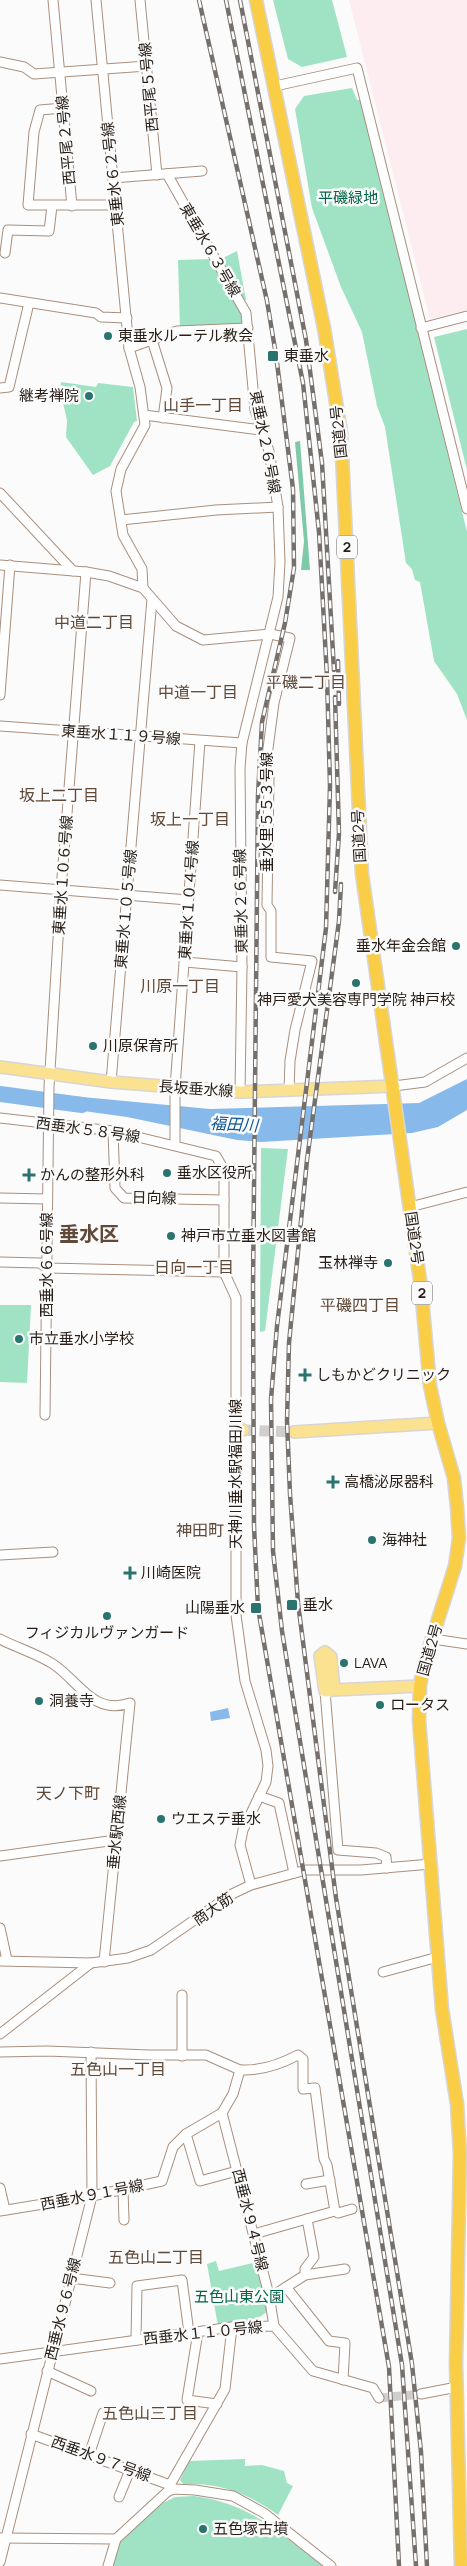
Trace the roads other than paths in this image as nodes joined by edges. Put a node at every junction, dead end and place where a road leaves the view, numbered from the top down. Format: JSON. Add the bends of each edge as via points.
{"nodes":[{"id":1,"x":53,"y":0,"type":"edge"},
{"id":2,"x":96,"y":0,"type":"edge"},
{"id":3,"x":140,"y":0,"type":"edge"},
{"id":4,"x":256,"y":0,"type":"edge"},
{"id":5,"x":0,"y":62,"type":"edge"},
{"id":6,"x":147,"y":66,"type":"junction"},
{"id":7,"x":102,"y":69,"type":"junction"},
{"id":8,"x":59,"y":74,"type":"junction"},
{"id":9,"x":275,"y":86,"type":"junction"},
{"id":10,"x":63,"y":108,"type":"junction"},
{"id":11,"x":202,"y":171,"type":"dead end"},
{"id":12,"x":157,"y":174,"type":"junction"},
{"id":13,"x":167,"y":174,"type":"junction"},
{"id":14,"x":113,"y":178,"type":"junction"},
{"id":15,"x":116,"y":205,"type":"junction"},
{"id":16,"x":52,"y":206,"type":"junction"},
{"id":17,"x":72,"y":206,"type":"junction"},
{"id":18,"x":5,"y":252,"type":"dead end"},
{"id":19,"x":0,"y":298,"type":"edge"},
{"id":20,"x":29,"y":303,"type":"junction"},
{"id":21,"x":467,"y":316,"type":"edge"},
{"id":22,"x":127,"y":318,"type":"junction"},
{"id":23,"x":248,"y":328,"type":"junction"},
{"id":24,"x":421,"y":328,"type":"junction"},
{"id":25,"x":152,"y":340,"type":"junction"},
{"id":26,"x":129,"y":348,"type":"junction"},
{"id":27,"x":4,"y":387,"type":"edge"},
{"id":28,"x":144,"y":415,"type":"junction"},
{"id":29,"x":163,"y":418,"type":"junction"},
{"id":30,"x":261,"y":430,"type":"junction"},
{"id":31,"x":0,"y":493,"type":"edge"},
{"id":32,"x":278,"y":507,"type":"junction"},
{"id":33,"x":467,"y":510,"type":"edge"},
{"id":34,"x":121,"y":520,"type":"junction"},
{"id":35,"x":0,"y":564,"type":"edge"},
{"id":36,"x":10,"y":565,"type":"junction"},
{"id":37,"x":73,"y":571,"type":"junction"},
{"id":38,"x":86,"y":572,"type":"junction"},
{"id":39,"x":143,"y":588,"type":"junction"},
{"id":40,"x":152,"y":599,"type":"junction"},
{"id":41,"x":270,"y":634,"type":"junction"},
{"id":42,"x":0,"y":695,"type":"edge"},
{"id":43,"x":0,"y":726,"type":"edge"},
{"id":44,"x":75,"y":731,"type":"junction"},
{"id":45,"x":140,"y":736,"type":"junction"},
{"id":46,"x":200,"y":741,"type":"junction"},
{"id":47,"x":242,"y":743,"type":"junction"},
{"id":48,"x":0,"y":885,"type":"edge"},
{"id":49,"x":61,"y":890,"type":"junction"},
{"id":50,"x":127,"y":895,"type":"junction"},
{"id":51,"x":188,"y":900,"type":"junction"},
{"id":52,"x":185,"y":962,"type":"junction"},
{"id":53,"x":242,"y":967,"type":"junction"},
{"id":54,"x":467,"y":1058,"type":"edge"},
{"id":55,"x":0,"y":1067,"type":"edge"},
{"id":56,"x":50,"y":1075,"type":"junction"},
{"id":57,"x":111,"y":1082,"type":"junction"},
{"id":58,"x":394,"y":1086,"type":"junction"},
{"id":59,"x":49,"y":1087,"type":"joint"},
{"id":60,"x":289,"y":1090,"type":"junction"},
{"id":61,"x":240,"y":1092,"type":"junction"},
{"id":62,"x":175,"y":1093,"type":"junction"},
{"id":63,"x":0,"y":1118,"type":"edge"},
{"id":64,"x":48,"y":1119,"type":"junction"},
{"id":65,"x":113,"y":1130,"type":"junction"},
{"id":66,"x":175,"y":1144,"type":"junction"},
{"id":67,"x":467,"y":1192,"type":"edge"},
{"id":68,"x":0,"y":1198,"type":"edge"},
{"id":69,"x":47,"y":1199,"type":"junction"},
{"id":70,"x":224,"y":1200,"type":"junction"},
{"id":71,"x":410,"y":1207,"type":"junction"},
{"id":72,"x":0,"y":1262,"type":"edge"},
{"id":73,"x":47,"y":1268,"type":"junction"},
{"id":74,"x":224,"y":1272,"type":"junction"},
{"id":75,"x":45,"y":1415,"type":"dead end"},
{"id":76,"x":438,"y":1423,"type":"junction"},
{"id":77,"x":294,"y":1432,"type":"tunnel mouth"},
{"id":78,"x":53,"y":1552,"type":"dead end"},
{"id":79,"x":0,"y":1555,"type":"edge"},
{"id":80,"x":0,"y":1639,"type":"edge"},
{"id":81,"x":432,"y":1639,"type":"junction"},
{"id":82,"x":467,"y":1644,"type":"edge"},
{"id":83,"x":420,"y":1686,"type":"junction"},
{"id":84,"x":330,"y":1691,"type":"joint"},
{"id":85,"x":258,"y":1796,"type":"junction"},
{"id":86,"x":116,"y":1840,"type":"junction"},
{"id":87,"x":0,"y":1856,"type":"edge"},
{"id":88,"x":431,"y":1864,"type":"junction"},
{"id":89,"x":387,"y":1868,"type":"junction"},
{"id":90,"x":294,"y":1873,"type":"junction"},
{"id":91,"x":251,"y":1884,"type":"junction"},
{"id":92,"x":0,"y":1928,"type":"edge"},
{"id":93,"x":438,"y":1957,"type":"junction"},
{"id":94,"x":4,"y":1960,"type":"edge"},
{"id":95,"x":104,"y":1962,"type":"junction"},
{"id":96,"x":91,"y":1963,"type":"junction"},
{"id":97,"x":383,"y":1972,"type":"dead end"},
{"id":98,"x":182,"y":1995,"type":"dead end"},
{"id":99,"x":0,"y":2034,"type":"edge"},
{"id":100,"x":0,"y":2052,"type":"edge"},
{"id":101,"x":91,"y":2052,"type":"junction"},
{"id":102,"x":182,"y":2056,"type":"junction"},
{"id":103,"x":240,"y":2070,"type":"junction"},
{"id":104,"x":222,"y":2113,"type":"junction"},
{"id":105,"x":186,"y":2134,"type":"junction"},
{"id":106,"x":238,"y":2171,"type":"junction"},
{"id":107,"x":330,"y":2180,"type":"junction"},
{"id":108,"x":306,"y":2184,"type":"dead end"},
{"id":109,"x":0,"y":2188,"type":"edge"},
{"id":110,"x":123,"y":2190,"type":"junction"},
{"id":111,"x":92,"y":2196,"type":"junction"},
{"id":112,"x":352,"y":2210,"type":"dead end"},
{"id":113,"x":2,"y":2211,"type":"edge"},
{"id":114,"x":338,"y":2213,"type":"dead end"},
{"id":115,"x":307,"y":2219,"type":"junction"},
{"id":116,"x":124,"y":2220,"type":"dead end"},
{"id":117,"x":254,"y":2234,"type":"junction"},
{"id":118,"x":345,"y":2269,"type":"dead end"},
{"id":119,"x":304,"y":2276,"type":"junction"},
{"id":120,"x":71,"y":2278,"type":"junction"},
{"id":121,"x":110,"y":2283,"type":"dead end"},
{"id":122,"x":286,"y":2286,"type":"junction"},
{"id":123,"x":269,"y":2295,"type":"junction"},
{"id":124,"x":274,"y":2326,"type":"junction"},
{"id":125,"x":232,"y":2327,"type":"junction"},
{"id":126,"x":194,"y":2332,"type":"junction"},
{"id":127,"x":136,"y":2340,"type":"junction"},
{"id":128,"x":52,"y":2352,"type":"junction"},
{"id":129,"x":0,"y":2359,"type":"edge"},
{"id":130,"x":47,"y":2372,"type":"junction"},
{"id":131,"x":343,"y":2380,"type":"junction"},
{"id":132,"x":456,"y":2387,"type":"junction"},
{"id":133,"x":91,"y":2392,"type":"dead end"},
{"id":134,"x":421,"y":2394,"type":"tunnel mouth"},
{"id":135,"x":380,"y":2398,"type":"tunnel mouth"},
{"id":136,"x":217,"y":2404,"type":"junction"},
{"id":137,"x":103,"y":2414,"type":"dead end"},
{"id":138,"x":31,"y":2434,"type":"junction"},
{"id":139,"x":89,"y":2455,"type":"junction"},
{"id":140,"x":130,"y":2470,"type":"junction"},
{"id":141,"x":172,"y":2487,"type":"junction"},
{"id":142,"x":120,"y":2497,"type":"dead end"},
{"id":143,"x":3,"y":2538,"type":"edge"},
{"id":144,"x":116,"y":2539,"type":"junction"},
{"id":145,"x":0,"y":2562,"type":"edge"},
{"id":146,"x":108,"y":2566,"type":"edge"},
{"id":147,"x":331,"y":2566,"type":"edge"},
{"id":148,"x":461,"y":2566,"type":"edge"}],
"edges":[{"from":1,"to":8,"type":"street","name":"西平尾２号線"},
{"from":2,"to":7,"type":"street","name":"東垂水６２号線"},
{"from":3,"to":6,"type":"street","name":"西平尾５号線"},
{"from":4,"to":9,"type":"highway","name":"国道2号","number":"2"},
{"from":5,"to":8,"type":"street","via":[[24,67],[34,74]]},
{"from":6,"to":7,"type":"street"},
{"from":6,"to":12,"type":"street","name":"西平尾５号線"},
{"from":7,"to":8,"type":"street"},
{"from":7,"to":14,"type":"street","name":"東垂水６２号線"},
{"from":8,"to":10,"type":"street","name":"西平尾２号線"},
{"from":9,"to":24,"type":"street","via":[[358,68]]},
{"from":9,"to":58,"type":"highway","name":"国道2号","number":"2","via":[[324,328],[341,432],[362,874]]},
{"from":10,"to":16,"type":"street","via":[[40,110],[34,132],[28,205]]},
{"from":10,"to":17,"type":"street","name":"西平尾２号線"},
{"from":11,"to":13,"type":"street"},
{"from":12,"to":13,"type":"street"},
{"from":12,"to":14,"type":"street"},
{"from":13,"to":23,"type":"street","name":"東垂水６３号線","via":[[246,313]]},
{"from":14,"to":15,"type":"street","name":"東垂水６２号線"},
{"from":15,"to":17,"type":"street"},
{"from":15,"to":22,"type":"street","name":"東垂水６２号線"},
{"from":16,"to":17,"type":"street"},
{"from":16,"to":18,"type":"street","via":[[49,231],[8,230]]},
{"from":19,"to":20,"type":"street"},
{"from":20,"to":22,"type":"street","via":[[96,312],[100,317]]},
{"from":20,"to":27,"type":"street"},
{"from":21,"to":24,"type":"street"},
{"from":22,"to":26,"type":"street","name":"東垂水６２号線"},
{"from":23,"to":25,"type":"street","via":[[177,331]]},
{"from":23,"to":30,"type":"street","name":"東垂水２６号線","via":[[255,410]]},
{"from":24,"to":33,"type":"street"},
{"from":25,"to":26,"type":"street"},
{"from":25,"to":29,"type":"street","via":[[167,388]]},
{"from":26,"to":28,"type":"street","name":"東垂水６２号線"},
{"from":28,"to":29,"type":"street"},
{"from":28,"to":34,"type":"street","via":[[145,425],[121,469],[116,490]]},
{"from":29,"to":30,"type":"street"},
{"from":30,"to":32,"type":"street","name":"東垂水２６号線","via":[[269,451]]},
{"from":31,"to":37,"type":"street"},
{"from":32,"to":34,"type":"street"},
{"from":32,"to":41,"type":"street","name":"東垂水２６号線","via":[[278,597]]},
{"from":34,"to":39,"type":"street","via":[[126,541],[142,570]]},
{"from":35,"to":36,"type":"street"},
{"from":36,"to":37,"type":"street"},
{"from":36,"to":42,"type":"street"},
{"from":37,"to":38,"type":"street"},
{"from":38,"to":39,"type":"street"},
{"from":38,"to":44,"type":"street","name":"東垂水１０６号線"},
{"from":39,"to":40,"type":"street"},
{"from":40,"to":41,"type":"street","via":[[176,626],[203,640]]},
{"from":40,"to":45,"type":"street","name":"東垂水１０５号線"},
{"from":41,"to":47,"type":"street","name":"東垂水２６号線"},
{"from":41,"to":60,"type":"street","name":"垂水里５５３号線","via":[[290,638],[274,703],[265,771],[269,777],[267,905],[271,911],[271,957],[312,961],[294,1030]]},
{"from":43,"to":44,"type":"street","name":"東垂水１１９号線"},
{"from":44,"to":45,"type":"street","name":"東垂水１１９号線"},
{"from":44,"to":49,"type":"street","name":"東垂水１０６号線"},
{"from":45,"to":46,"type":"street","name":"東垂水１１９号線"},
{"from":45,"to":50,"type":"street","name":"東垂水１０５号線"},
{"from":46,"to":47,"type":"street","name":"東垂水１１９号線"},
{"from":46,"to":51,"type":"street","name":"東垂水１０４号線"},
{"from":47,"to":53,"type":"street","name":"東垂水２６号線"},
{"from":48,"to":49,"type":"street"},
{"from":49,"to":50,"type":"street"},
{"from":49,"to":56,"type":"street","name":"東垂水１０６号線"},
{"from":50,"to":51,"type":"street"},
{"from":50,"to":57,"type":"street","name":"東垂水１０５号線"},
{"from":51,"to":52,"type":"street","name":"東垂水１０４号線"},
{"from":52,"to":53,"type":"street"},
{"from":52,"to":62,"type":"street","name":"東垂水１０４号線"},
{"from":53,"to":61,"type":"street","name":"東垂水２６号線"},
{"from":54,"to":58,"type":"street","via":[[425,1082]]},
{"from":55,"to":56,"type":"main road","name":"長坂垂水線"},
{"from":56,"to":57,"type":"main road","name":"長坂垂水線"},
{"from":56,"to":59,"type":"street","name":"東垂水１０６号線"},
{"from":57,"to":62,"type":"main road","name":"長坂垂水線"},
{"from":58,"to":60,"type":"main road","name":"長坂垂水線"},
{"from":58,"to":71,"type":"highway","name":"国道2号","number":"2"},
{"from":59,"to":64,"type":"street","name":"西垂水６６号線"},
{"from":60,"to":61,"type":"main road","name":"長坂垂水線"},
{"from":61,"to":62,"type":"main road","name":"長坂垂水線"},
{"from":62,"to":66,"type":"street"},
{"from":63,"to":64,"type":"street","name":"西垂水５８号線"},
{"from":64,"to":65,"type":"street","name":"西垂水５８号線"},
{"from":64,"to":69,"type":"street","name":"西垂水６６号線"},
{"from":65,"to":66,"type":"street","name":"西垂水５８号線"},
{"from":65,"to":70,"type":"street","name":"日向線","via":[[115,1188],[124,1198]]},
{"from":66,"to":70,"type":"street","name":"天神川垂水駅福田川線","via":[[216,1156],[224,1170]]},
{"from":67,"to":71,"type":"street"},
{"from":68,"to":69,"type":"street"},
{"from":69,"to":73,"type":"street","name":"西垂水６６号線"},
{"from":70,"to":74,"type":"street","name":"天神川垂水駅福田川線"},
{"from":71,"to":76,"type":"highway","name":"国道2号","number":"2","via":[[430,1386]]},
{"from":72,"to":73,"type":"street","via":[[40,1263]]},
{"from":73,"to":74,"type":"street"},
{"from":73,"to":75,"type":"street","name":"西垂水６６号線"},
{"from":74,"to":85,"type":"street","name":"天神川垂水駅福田川線","via":[[236,1298],[240,1430],[236,1615],[245,1681],[268,1766],[266,1782]]},
{"from":76,"to":77,"type":"main road"},
{"from":76,"to":81,"type":"highway","name":"国道2号","number":"2","via":[[454,1478],[458,1538],[447,1594]]},
{"from":78,"to":79,"type":"street"},
{"from":80,"to":86,"type":"street","name":"垂水駅西線","via":[[55,1665],[86,1696],[119,1707],[130,1703]]},
{"from":81,"to":82,"type":"street"},
{"from":81,"to":83,"type":"highway","name":"国道2号","number":"2"},
{"from":83,"to":84,"type":"main road"},
{"from":83,"to":88,"type":"highway","name":"国道2号","number":"2","via":[[420,1745]]},
{"from":84,"to":89,"type":"street","via":[[338,1850],[364,1851],[386,1857]]},
{"from":85,"to":90,"type":"street","via":[[279,1804]]},
{"from":85,"to":91,"type":"street","name":"天神川垂水駅福田川線","via":[[240,1845]]},
{"from":86,"to":87,"type":"street"},
{"from":86,"to":95,"type":"street","name":"垂水駅西線"},
{"from":88,"to":89,"type":"street","name":"商大筋"},
{"from":88,"to":93,"type":"highway","name":"国道2号","number":"2"},
{"from":89,"to":90,"type":"street","name":"商大筋"},
{"from":90,"to":91,"type":"street","name":"商大筋"},
{"from":91,"to":95,"type":"street","name":"商大筋","via":[[151,1950]]},
{"from":92,"to":94,"type":"street"},
{"from":93,"to":97,"type":"street"},
{"from":93,"to":132,"type":"highway","name":"国道2号","number":"2","via":[[442,2009],[458,2104]]},
{"from":94,"to":96,"type":"street","name":"商大筋"},
{"from":95,"to":96,"type":"street","name":"商大筋"},
{"from":96,"to":99,"type":"street"},
{"from":98,"to":102,"type":"street"},
{"from":100,"to":101,"type":"street"},
{"from":101,"to":102,"type":"street"},
{"from":101,"to":111,"type":"street","name":"西垂水９６号線"},
{"from":102,"to":103,"type":"street","via":[[206,2055]]},
{"from":103,"to":104,"type":"street","via":[[233,2094]]},
{"from":103,"to":107,"type":"street","via":[[298,2055],[303,2059],[302,2089],[316,2088],[324,2159]]},
{"from":104,"to":105,"type":"street","name":"西垂水９１号線"},
{"from":104,"to":106,"type":"street","name":"西垂水９４号線"},
{"from":105,"to":106,"type":"street","via":[[200,2181]]},
{"from":105,"to":110,"type":"street","name":"西垂水９１号線","via":[[173,2147],[162,2181]]},
{"from":106,"to":117,"type":"street","name":"西垂水９４号線"},
{"from":107,"to":108,"type":"street"},
{"from":107,"to":115,"type":"street","via":[[335,2212]]},
{"from":109,"to":113,"type":"street"},
{"from":110,"to":111,"type":"street","name":"西垂水９１号線"},
{"from":110,"to":116,"type":"street"},
{"from":111,"to":113,"type":"street","name":"西垂水９１号線"},
{"from":111,"to":120,"type":"street","name":"西垂水９６号線"},
{"from":112,"to":114,"type":"street"},
{"from":115,"to":117,"type":"street"},
{"from":115,"to":119,"type":"street","via":[[314,2257]]},
{"from":117,"to":123,"type":"street","name":"西垂水９４号線"},
{"from":118,"to":119,"type":"street"},
{"from":119,"to":122,"type":"street"},
{"from":120,"to":121,"type":"street"},
{"from":120,"to":128,"type":"street","name":"西垂水９６号線"},
{"from":122,"to":123,"type":"street"},
{"from":122,"to":131,"type":"street","via":[[329,2341],[345,2343]]},
{"from":123,"to":124,"type":"street","name":"西垂水９４号線"},
{"from":124,"to":125,"type":"street","name":"西垂水１１０号線"},
{"from":124,"to":131,"type":"street","name":"西垂水１１０号線","via":[[309,2368]]},
{"from":125,"to":126,"type":"street","name":"西垂水１１０号線"},
{"from":125,"to":136,"type":"street","via":[[225,2389]]},
{"from":126,"to":127,"type":"street","name":"西垂水１１０号線"},
{"from":126,"to":127,"type":"street","via":[[182,2280],[164,2282],[137,2286]]},
{"from":126,"to":136,"type":"street","via":[[186,2400]]},
{"from":127,"to":128,"type":"street","name":"西垂水１１０号線"},
{"from":128,"to":129,"type":"street","name":"西垂水１１０号線"},
{"from":128,"to":130,"type":"street","name":"西垂水９６号線"},
{"from":130,"to":133,"type":"street"},
{"from":130,"to":138,"type":"street","name":"西垂水９６号線"},
{"from":131,"to":135,"type":"street","name":"西垂水１１０号線","via":[[374,2388]]},
{"from":132,"to":134,"type":"street"},
{"from":132,"to":148,"type":"highway","name":"国道2号","number":"2"},
{"from":136,"to":141,"type":"street"},
{"from":137,"to":139,"type":"street"},
{"from":138,"to":139,"type":"street","name":"西垂水９７号線"},
{"from":138,"to":143,"type":"street","name":"西垂水９６号線"},
{"from":139,"to":140,"type":"street","name":"西垂水９７号線"},
{"from":140,"to":141,"type":"street","name":"西垂水９７号線"},
{"from":140,"to":142,"type":"street"},
{"from":141,"to":144,"type":"street"},
{"from":141,"to":147,"type":"street","name":"西垂水９７号線","via":[[233,2496],[264,2513]]},
{"from":143,"to":144,"type":"street"},
{"from":143,"to":145,"type":"street","name":"西垂水９６号線"},
{"from":144,"to":146,"type":"street"}]}
